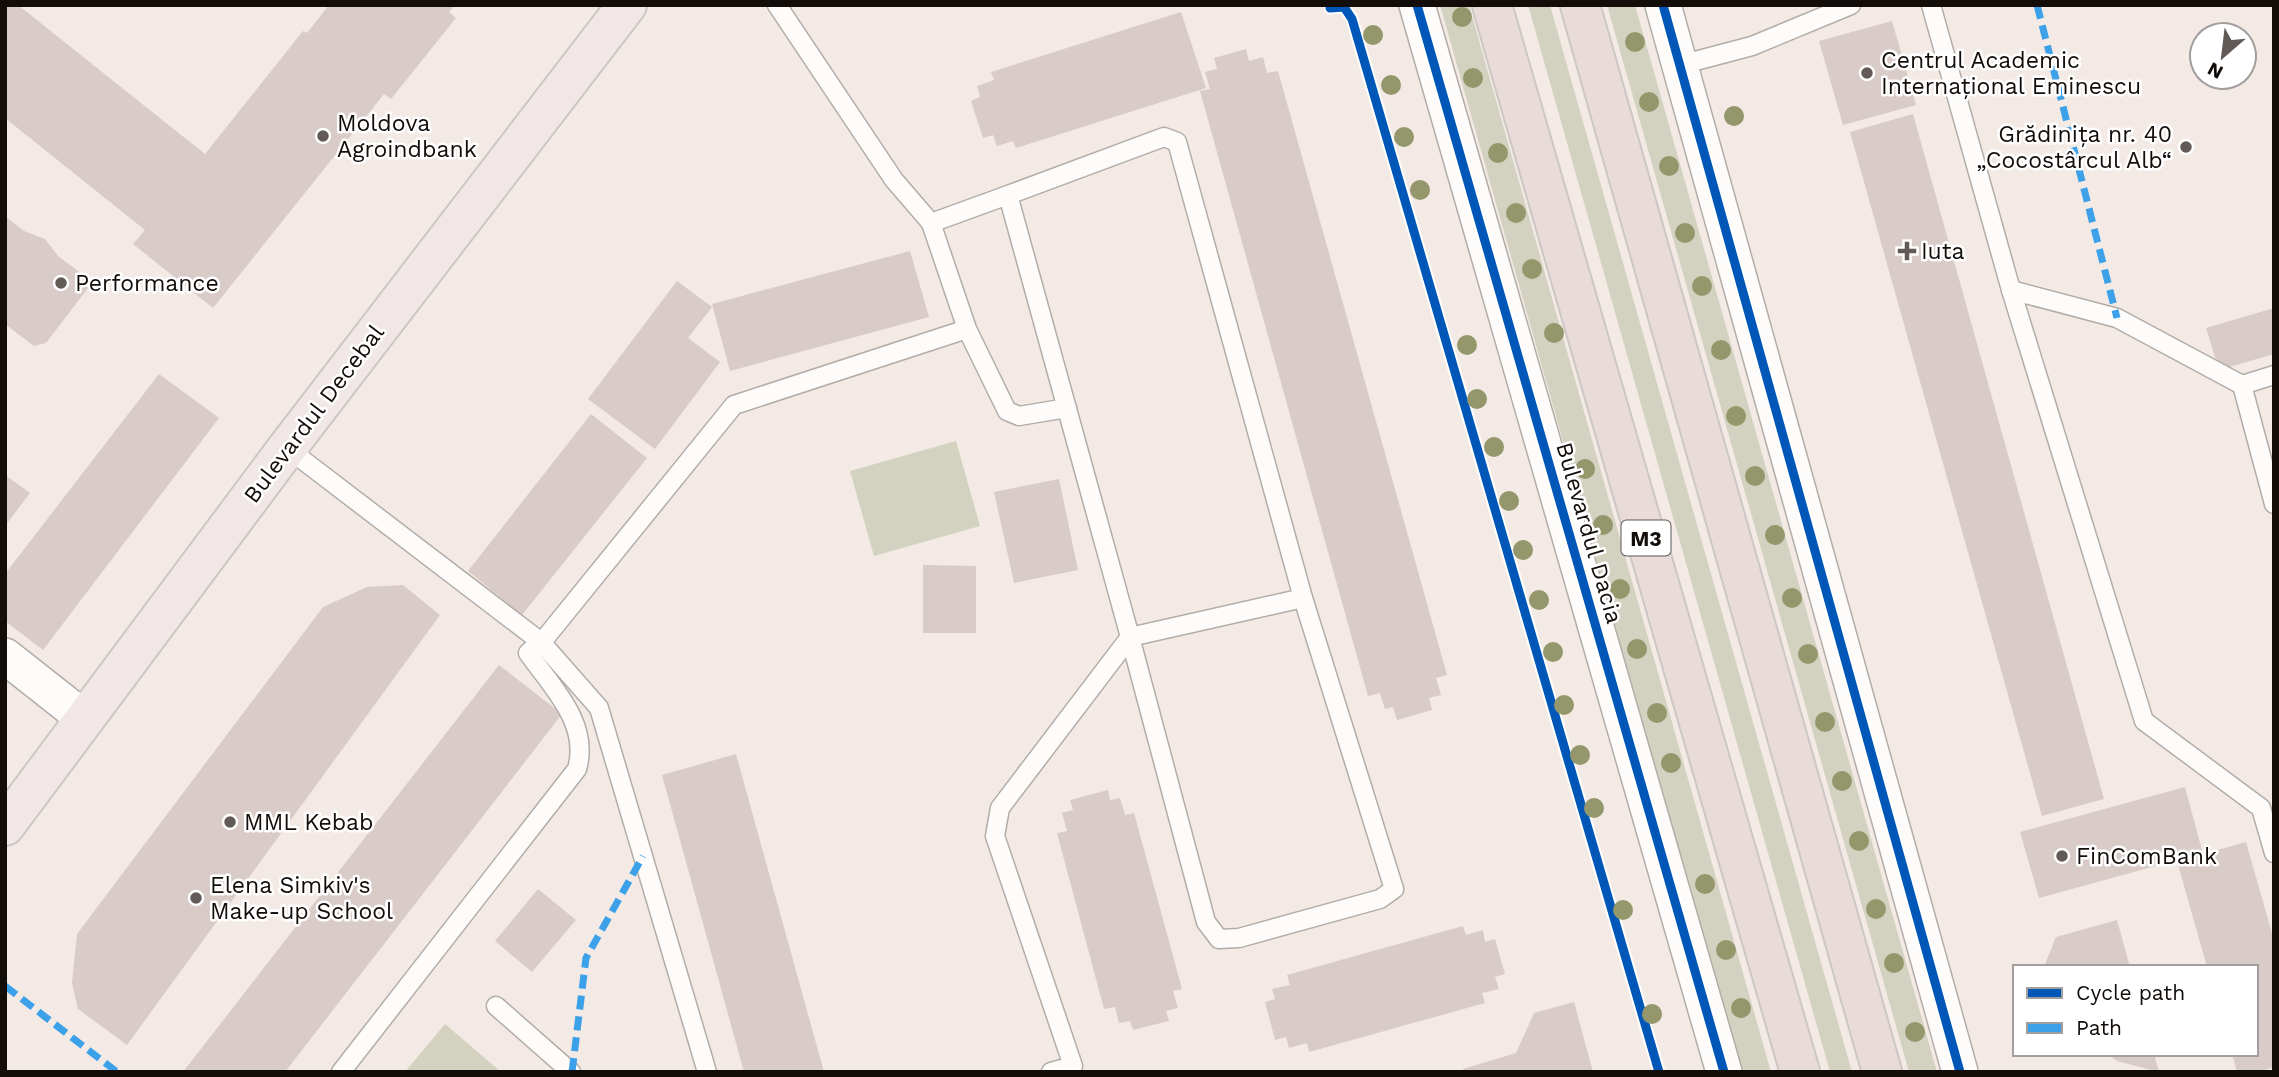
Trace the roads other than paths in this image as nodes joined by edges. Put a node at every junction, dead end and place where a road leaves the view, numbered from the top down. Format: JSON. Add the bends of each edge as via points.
{"nodes":[{"id":1,"x":627,"y":5,"type":"edge"},
{"id":2,"x":777,"y":5,"type":"edge"},
{"id":3,"x":1417,"y":5,"type":"edge"},
{"id":4,"x":1492,"y":5,"type":"edge"},
{"id":5,"x":1580,"y":5,"type":"edge"},
{"id":6,"x":1663,"y":5,"type":"edge"},
{"id":7,"x":1851,"y":5,"type":"edge"},
{"id":8,"x":1931,"y":5,"type":"edge"},
{"id":9,"x":1680,"y":65,"type":"junction"},
{"id":10,"x":1008,"y":195,"type":"junction"},
{"id":11,"x":931,"y":222,"type":"junction"},
{"id":12,"x":2011,"y":290,"type":"junction"},
{"id":13,"x":967,"y":329,"type":"junction"},
{"id":14,"x":2274,"y":375,"type":"edge"},
{"id":15,"x":2242,"y":385,"type":"junction"},
{"id":16,"x":1067,"y":408,"type":"junction"},
{"id":17,"x":287,"y":449,"type":"junction"},
{"id":18,"x":2274,"y":504,"type":"edge"},
{"id":19,"x":1303,"y":598,"type":"junction"},
{"id":20,"x":1130,"y":637,"type":"junction"},
{"id":21,"x":541,"y":642,"type":"junction"},
{"id":22,"x":5,"y":656,"type":"edge"},
{"id":23,"x":85,"y":719,"type":"junction"},
{"id":24,"x":5,"y":825,"type":"edge"},
{"id":25,"x":2274,"y":853,"type":"edge"},
{"id":26,"x":496,"y":1006,"type":"dead end"},
{"id":27,"x":341,"y":1072,"type":"edge"},
{"id":28,"x":571,"y":1072,"type":"edge"},
{"id":29,"x":707,"y":1072,"type":"edge"},
{"id":30,"x":1051,"y":1072,"type":"edge"},
{"id":31,"x":1724,"y":1072,"type":"edge"},
{"id":32,"x":1800,"y":1072,"type":"edge"},
{"id":33,"x":1882,"y":1072,"type":"edge"},
{"id":34,"x":1960,"y":1072,"type":"edge"}],
"edges":[{"from":1,"to":17,"type":"main road","name":"Bulevardul Decebal"},
{"from":2,"to":11,"type":"lane","via":[[894,180]]},
{"from":3,"to":31,"type":"street","name":"Bulevardul Dacia"},
{"from":4,"to":32,"type":"highway","number":"M3"},
{"from":5,"to":33,"type":"highway"},
{"from":6,"to":9,"type":"street"},
{"from":7,"to":9,"type":"lane","via":[[1752,46]]},
{"from":8,"to":12,"type":"lane"},
{"from":9,"to":34,"type":"street"},
{"from":10,"to":11,"type":"lane"},
{"from":10,"to":16,"type":"lane"},
{"from":10,"to":19,"type":"lane","via":[[1164,137],[1177,142]]},
{"from":11,"to":13,"type":"lane"},
{"from":12,"to":15,"type":"lane","via":[[2116,318]]},
{"from":12,"to":25,"type":"lane","via":[[2144,721],[2261,808]]},
{"from":13,"to":16,"type":"lane","via":[[1007,411],[1020,416]]},
{"from":13,"to":21,"type":"lane","via":[[734,405]]},
{"from":14,"to":15,"type":"lane"},
{"from":15,"to":18,"type":"lane"},
{"from":16,"to":20,"type":"lane"},
{"from":17,"to":21,"type":"lane"},
{"from":17,"to":23,"type":"main road","name":"Bulevardul Decebal"},
{"from":19,"to":20,"type":"lane"},
{"from":19,"to":20,"type":"lane","via":[[1394,889],[1380,899],[1239,938],[1219,939],[1206,922]]},
{"from":20,"to":30,"type":"lane","via":[[1000,808],[996,822],[995,836],[1073,1066]]},
{"from":21,"to":27,"type":"lane","via":[[528,653],[576,723],[581,747],[577,769]]},
{"from":21,"to":29,"type":"lane","via":[[599,708]]},
{"from":22,"to":23,"type":"street"},
{"from":23,"to":24,"type":"main road","name":"Bulevardul Decebal"},
{"from":26,"to":28,"type":"lane"}]}
